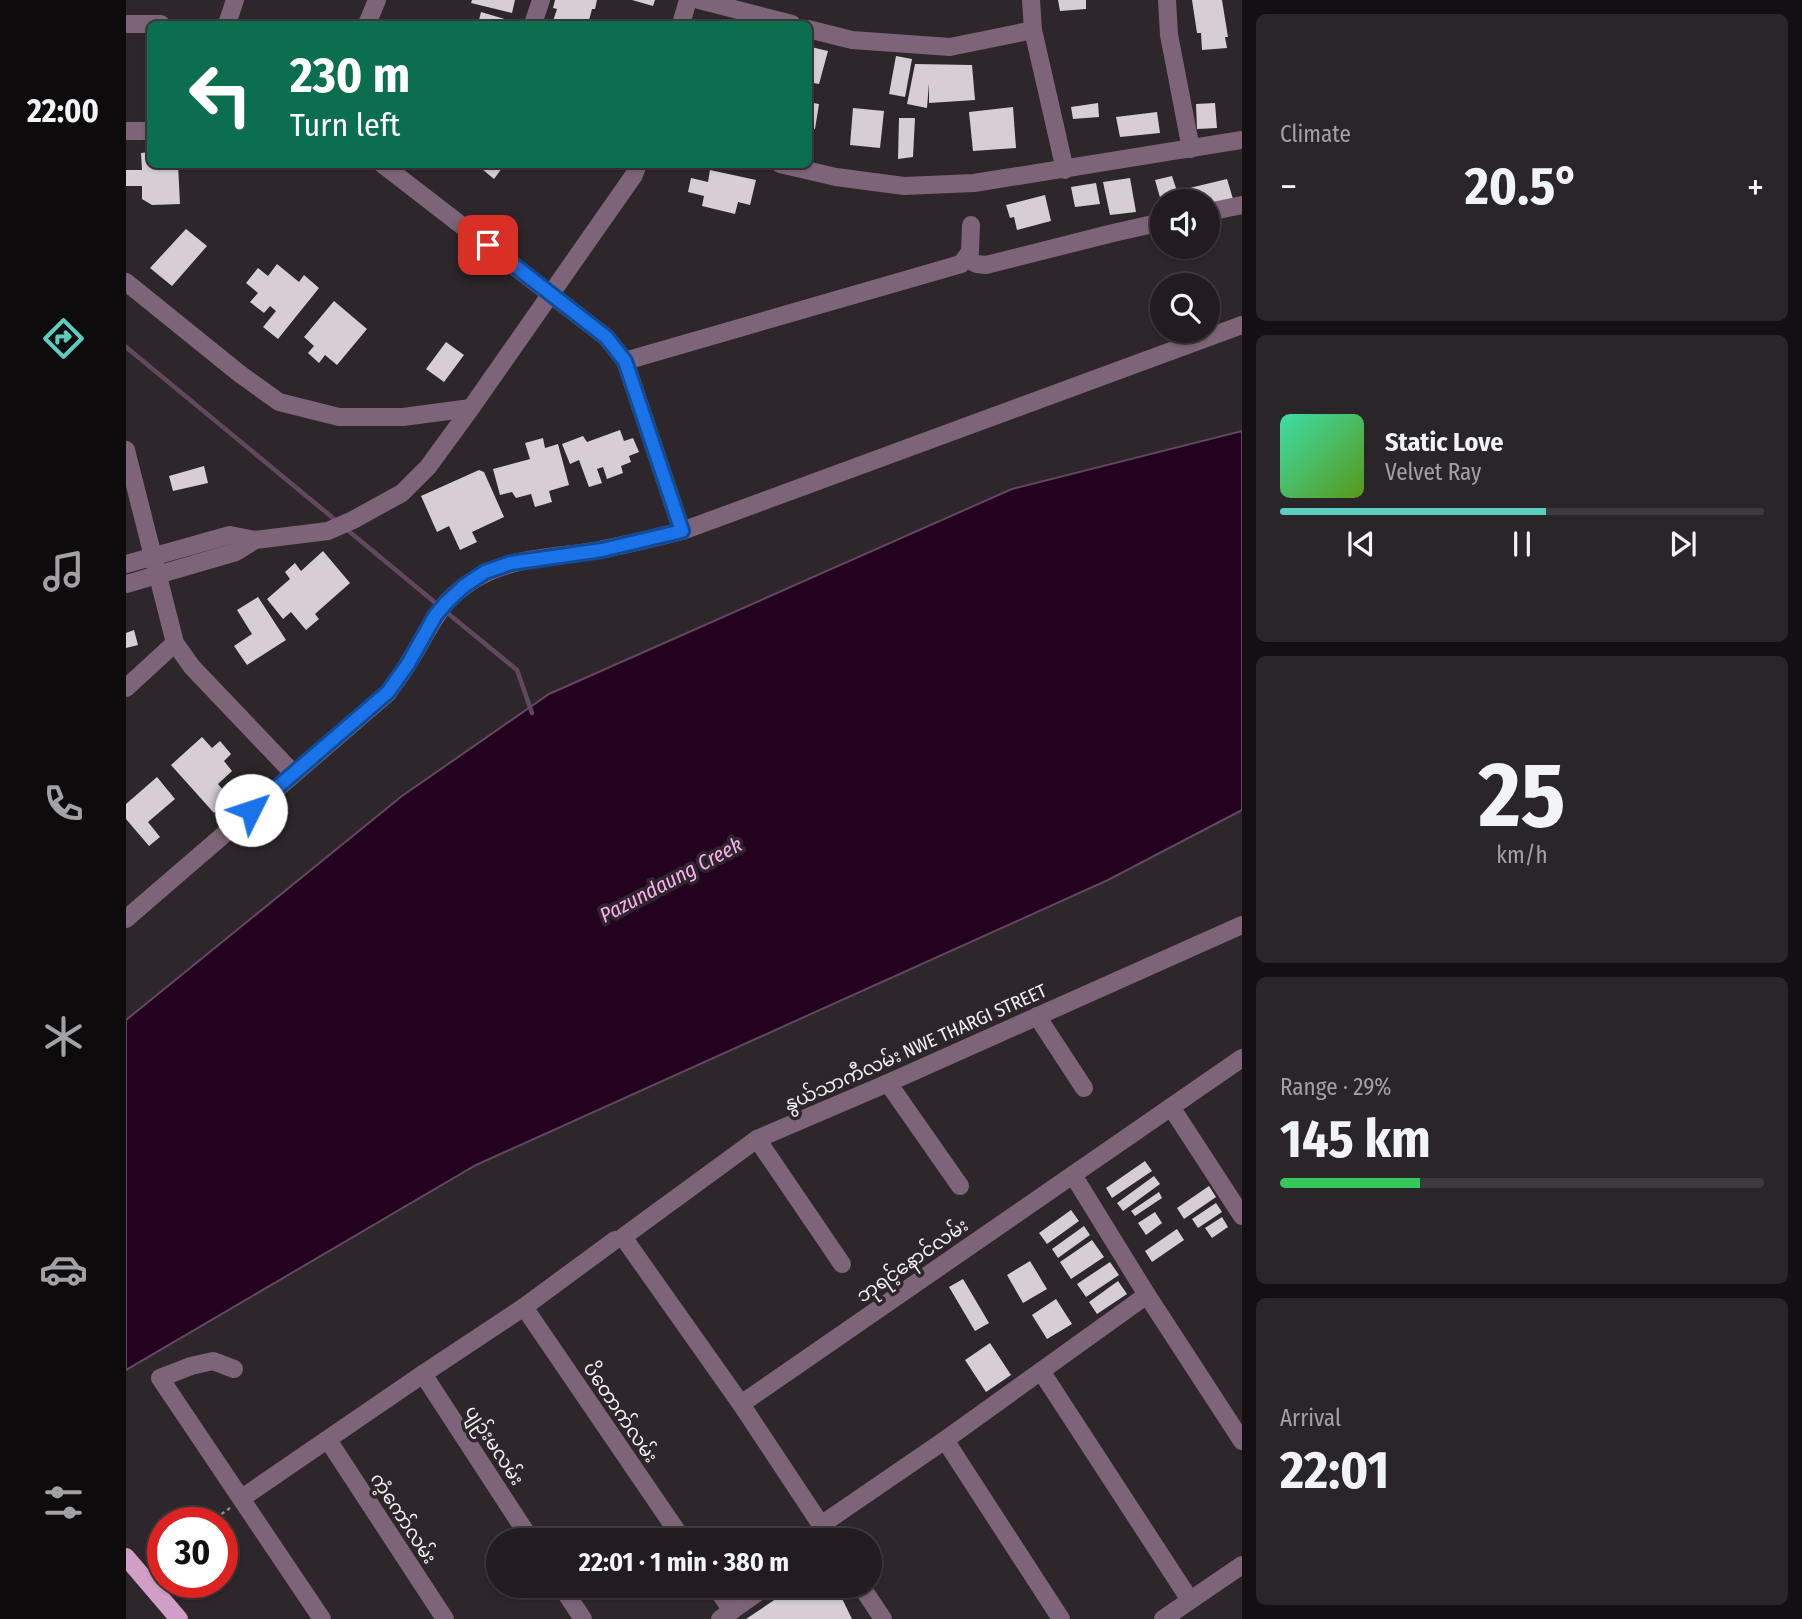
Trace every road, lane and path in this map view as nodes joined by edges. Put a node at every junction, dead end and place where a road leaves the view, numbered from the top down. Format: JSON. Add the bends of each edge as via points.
{"nodes":[{"id":1,"x":235,"y":0,"type":"edge"},
{"id":2,"x":377,"y":0,"type":"edge"},
{"id":3,"x":541,"y":0,"type":"edge"},
{"id":4,"x":688,"y":0,"type":"edge"},
{"id":5,"x":699,"y":0,"type":"edge"},
{"id":6,"x":1031,"y":0,"type":"edge"},
{"id":7,"x":1167,"y":0,"type":"edge"},
{"id":8,"x":228,"y":21,"type":"edge"},
{"id":9,"x":368,"y":21,"type":"edge"},
{"id":10,"x":534,"y":21,"type":"edge"},
{"id":11,"x":682,"y":21,"type":"edge"},
{"id":12,"x":780,"y":21,"type":"edge"},
{"id":13,"x":126,"y":24,"type":"edge"},
{"id":14,"x":147,"y":24,"type":"edge"},
{"id":15,"x":812,"y":30,"type":"edge"},
{"id":16,"x":1034,"y":30,"type":"junction"},
{"id":17,"x":126,"y":131,"type":"edge"},
{"id":18,"x":147,"y":131,"type":"edge"},
{"id":19,"x":1242,"y":140,"type":"edge"},
{"id":20,"x":1191,"y":149,"type":"junction"},
{"id":21,"x":387,"y":168,"type":"edge"},
{"id":22,"x":637,"y":168,"type":"edge"},
{"id":23,"x":797,"y":168,"type":"edge"},
{"id":24,"x":1065,"y":170,"type":"junction"},
{"id":25,"x":1242,"y":205,"type":"edge"},
{"id":26,"x":1220,"y":210,"type":"edge"},
{"id":27,"x":971,"y":225,"type":"dead end"},
{"id":28,"x":1150,"y":225,"type":"edge"},
{"id":29,"x":966,"y":259,"type":"junction"},
{"id":30,"x":126,"y":282,"type":"edge"},
{"id":31,"x":551,"y":294,"type":"junction"},
{"id":32,"x":1242,"y":325,"type":"edge"},
{"id":33,"x":625,"y":361,"type":"junction"},
{"id":34,"x":471,"y":408,"type":"junction"},
{"id":35,"x":126,"y":450,"type":"edge"},
{"id":36,"x":132,"y":500,"type":"edge"},
{"id":37,"x":682,"y":531,"type":"junction"},
{"id":38,"x":255,"y":540,"type":"junction"},
{"id":39,"x":152,"y":557,"type":"junction"},
{"id":40,"x":126,"y":564,"type":"edge"},
{"id":41,"x":157,"y":576,"type":"junction"},
{"id":42,"x":126,"y":584,"type":"edge"},
{"id":43,"x":174,"y":643,"type":"junction"},
{"id":44,"x":126,"y":688,"type":"edge"},
{"id":45,"x":293,"y":773,"type":"junction"},
{"id":46,"x":126,"y":919,"type":"edge"},
{"id":47,"x":1242,"y":925,"type":"edge"},
{"id":48,"x":1037,"y":1016,"type":"junction"},
{"id":49,"x":1242,"y":1058,"type":"edge"},
{"id":50,"x":888,"y":1083,"type":"junction"},
{"id":51,"x":1084,"y":1087,"type":"dead end"},
{"id":52,"x":1171,"y":1107,"type":"junction"},
{"id":53,"x":757,"y":1139,"type":"junction"},
{"id":54,"x":1073,"y":1175,"type":"junction"},
{"id":55,"x":960,"y":1186,"type":"dead end"},
{"id":56,"x":1242,"y":1216,"type":"edge"},
{"id":57,"x":619,"y":1238,"type":"junction"},
{"id":58,"x":842,"y":1264,"type":"dead end"},
{"id":59,"x":1147,"y":1295,"type":"junction"},
{"id":60,"x":524,"y":1307,"type":"junction"},
{"id":61,"x":234,"y":1369,"type":"dead end"},
{"id":62,"x":1041,"y":1371,"type":"junction"},
{"id":63,"x":423,"y":1374,"type":"junction"},
{"id":64,"x":741,"y":1404,"type":"junction"},
{"id":65,"x":328,"y":1440,"type":"junction"},
{"id":66,"x":945,"y":1440,"type":"junction"},
{"id":67,"x":1242,"y":1441,"type":"edge"},
{"id":68,"x":242,"y":1499,"type":"junction"},
{"id":69,"x":231,"y":1507,"type":"edge"},
{"id":70,"x":523,"y":1528,"type":"edge"},
{"id":71,"x":675,"y":1528,"type":"edge"},
{"id":72,"x":823,"y":1528,"type":"edge"},
{"id":73,"x":832,"y":1528,"type":"edge"},
{"id":74,"x":126,"y":1557,"type":"edge"},
{"id":75,"x":1242,"y":1565,"type":"edge"},
{"id":76,"x":569,"y":1598,"type":"edge"},
{"id":77,"x":720,"y":1598,"type":"edge"},
{"id":78,"x":750,"y":1598,"type":"edge"},
{"id":79,"x":869,"y":1598,"type":"edge"},
{"id":80,"x":1190,"y":1601,"type":"junction"},
{"id":81,"x":726,"y":1615,"type":"edge"},
{"id":82,"x":179,"y":1619,"type":"edge"},
{"id":83,"x":322,"y":1619,"type":"edge"},
{"id":84,"x":445,"y":1619,"type":"edge"},
{"id":85,"x":583,"y":1619,"type":"edge"},
{"id":86,"x":883,"y":1619,"type":"edge"},
{"id":87,"x":1061,"y":1619,"type":"edge"},
{"id":88,"x":1163,"y":1619,"type":"edge"}],
"edges":[{"from":1,"to":8,"type":"street"},
{"from":2,"to":9,"type":"street"},
{"from":3,"to":10,"type":"street"},
{"from":4,"to":11,"type":"street"},
{"from":5,"to":12,"type":"street"},
{"from":6,"to":16,"type":"street"},
{"from":7,"to":20,"type":"street","via":[[1169,35]]},
{"from":13,"to":14,"type":"street"},
{"from":15,"to":16,"type":"street","via":[[852,40],[950,47]]},
{"from":16,"to":24,"type":"street"},
{"from":17,"to":18,"type":"street"},
{"from":19,"to":20,"type":"street"},
{"from":20,"to":24,"type":"street"},
{"from":21,"to":31,"type":"street"},
{"from":22,"to":31,"type":"street"},
{"from":23,"to":24,"type":"street","via":[[905,186],[974,183]]},
{"from":25,"to":26,"type":"street"},
{"from":27,"to":29,"type":"street"},
{"from":28,"to":29,"type":"street","via":[[985,265]]},
{"from":29,"to":33,"type":"street"},
{"from":30,"to":34,"type":"street","via":[[279,402],[339,418],[403,417]]},
{"from":31,"to":33,"type":"street","via":[[606,337]]},
{"from":31,"to":34,"type":"street"},
{"from":32,"to":37,"type":"street"},
{"from":33,"to":37,"type":"street"},
{"from":34,"to":38,"type":"street","via":[[428,467],[402,493],[328,531]]},
{"from":35,"to":36,"type":"street"},
{"from":36,"to":39,"type":"street"},
{"from":37,"to":45,"type":"street","via":[[602,550],[511,563],[485,572],[435,616],[388,692]]},
{"from":38,"to":39,"type":"street","via":[[230,535]]},
{"from":38,"to":41,"type":"street","via":[[236,552]]},
{"from":39,"to":40,"type":"street"},
{"from":39,"to":41,"type":"street"},
{"from":41,"to":42,"type":"street"},
{"from":41,"to":43,"type":"street"},
{"from":43,"to":44,"type":"street"},
{"from":43,"to":45,"type":"street"},
{"from":45,"to":46,"type":"street"},
{"from":47,"to":48,"type":"street","name":"နွယ်သာကီလမ်း NWE THARGI STREET"},
{"from":48,"to":50,"type":"street","name":"နွယ်သာကီလမ်း NWE THARGI STREET"},
{"from":48,"to":51,"type":"street"},
{"from":49,"to":52,"type":"street","name":"ဘုရင့်နောင်လမ်း"},
{"from":50,"to":53,"type":"street","name":"နွယ်သာကီလမ်း NWE THARGI STREET"},
{"from":50,"to":55,"type":"street"},
{"from":52,"to":54,"type":"street","name":"ဘုရင့်နောင်လမ်း"},
{"from":52,"to":56,"type":"street"},
{"from":53,"to":57,"type":"street","name":"နွယ်သာကီလမ်း NWE THARGI STREET"},
{"from":53,"to":58,"type":"street"},
{"from":54,"to":59,"type":"street"},
{"from":54,"to":64,"type":"street","name":"ဘုရင့်နောင်လမ်း"},
{"from":57,"to":60,"type":"street","name":"နွယ်သာကီလမ်း NWE THARGI STREET"},
{"from":57,"to":64,"type":"street"},
{"from":59,"to":62,"type":"street"},
{"from":59,"to":67,"type":"street"},
{"from":60,"to":63,"type":"street","name":"နွယ်သာကီလမ်း NWE THARGI STREET"},
{"from":60,"to":71,"type":"street","name":"ပိတောက်လမ်း"},
{"from":61,"to":68,"type":"street","via":[[213,1361],[160,1378]]},
{"from":62,"to":66,"type":"street"},
{"from":62,"to":80,"type":"street"},
{"from":63,"to":65,"type":"street","name":"နွယ်သာကီလမ်း NWE THARGI STREET"},
{"from":63,"to":70,"type":"street","name":"ပျဉ်းမလမ်း"},
{"from":64,"to":72,"type":"street"},
{"from":65,"to":68,"type":"street","name":"နွယ်သာကီလမ်း NWE THARGI STREET"},
{"from":65,"to":84,"type":"street","name":"ကံ့ကော်လမ်း"},
{"from":66,"to":73,"type":"street"},
{"from":66,"to":87,"type":"street"},
{"from":68,"to":69,"type":"path"},
{"from":68,"to":83,"type":"street"},
{"from":74,"to":82,"type":"main road"},
{"from":75,"to":80,"type":"street"},
{"from":76,"to":85,"type":"street"},
{"from":77,"to":81,"type":"street"},
{"from":78,"to":81,"type":"street"},
{"from":79,"to":86,"type":"street"},
{"from":80,"to":88,"type":"street"}]}
